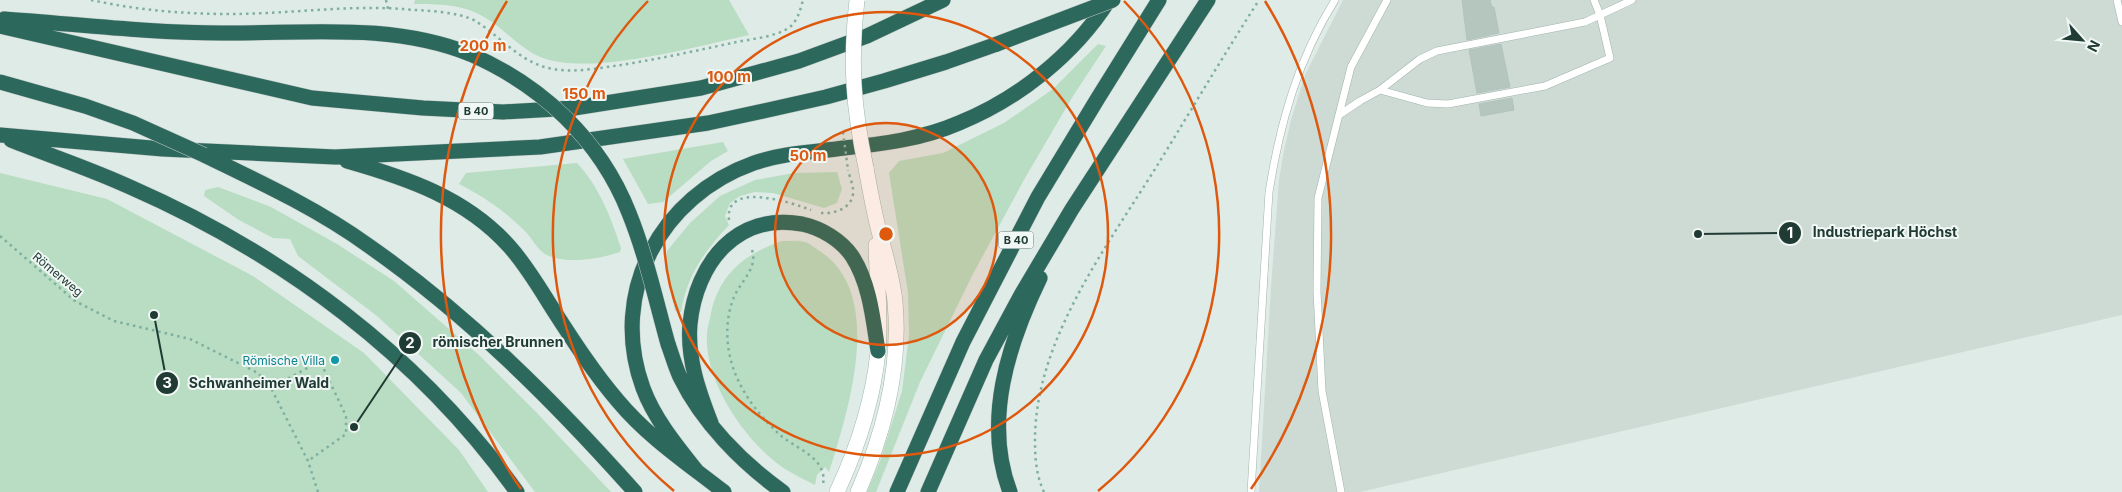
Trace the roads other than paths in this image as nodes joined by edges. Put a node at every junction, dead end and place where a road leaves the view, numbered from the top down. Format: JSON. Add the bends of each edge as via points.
{"nodes":[{"id":1,"x":857,"y":0,"type":"edge"},
{"id":2,"x":943,"y":0,"type":"edge"},
{"id":3,"x":1109,"y":0,"type":"edge"},
{"id":4,"x":1113,"y":0,"type":"edge"},
{"id":5,"x":1159,"y":0,"type":"edge"},
{"id":6,"x":1208,"y":0,"type":"edge"},
{"id":7,"x":1335,"y":0,"type":"edge"},
{"id":8,"x":1388,"y":0,"type":"edge"},
{"id":9,"x":1594,"y":0,"type":"edge"},
{"id":10,"x":1632,"y":0,"type":"edge"},
{"id":11,"x":2117,"y":0,"type":"edge"},
{"id":12,"x":1600,"y":15,"type":"junction"},
{"id":13,"x":0,"y":19,"type":"edge"},
{"id":14,"x":2122,"y":22,"type":"edge"},
{"id":15,"x":0,"y":26,"type":"edge"},
{"id":16,"x":0,"y":82,"type":"edge"},
{"id":17,"x":1380,"y":90,"type":"junction"},
{"id":18,"x":1339,"y":115,"type":"junction"},
{"id":19,"x":0,"y":135,"type":"edge"},
{"id":20,"x":335,"y":157,"type":"junction"},
{"id":21,"x":1072,"y":209,"type":"junction"},
{"id":22,"x":874,"y":211,"type":"junction"},
{"id":23,"x":878,"y":351,"type":"junction"},
{"id":24,"x":711,"y":423,"type":"junction"},
{"id":25,"x":696,"y":470,"type":"junction"},
{"id":26,"x":829,"y":490,"type":"edge"},
{"id":27,"x":517,"y":492,"type":"edge"},
{"id":28,"x":635,"y":492,"type":"edge"},
{"id":29,"x":724,"y":492,"type":"edge"},
{"id":30,"x":783,"y":492,"type":"edge"},
{"id":31,"x":858,"y":492,"type":"edge"},
{"id":32,"x":897,"y":492,"type":"edge"},
{"id":33,"x":928,"y":492,"type":"edge"},
{"id":34,"x":1010,"y":492,"type":"edge"},
{"id":35,"x":1251,"y":492,"type":"edge"},
{"id":36,"x":1341,"y":492,"type":"edge"}],
"edges":[{"from":1,"to":22,"type":"street","bridge":true,"via":[[853,85],[859,138]]},
{"from":2,"to":15,"type":"highway","number":"B 40","via":[[867,36],[799,61],[701,88],[574,108],[503,112],[312,98]]},
{"from":3,"to":25,"type":"highway","via":[[1092,24],[1056,62],[1019,91],[978,115],[911,139],[777,156],[754,163],[712,183],[677,212],[654,244],[642,270],[635,296],[633,341],[638,374],[649,402]]},
{"from":4,"to":20,"type":"highway","bridge":true,"via":[[946,62],[826,97],[708,123],[540,146]]},
{"from":5,"to":32,"type":"highway","number":"B 40","via":[[1034,206],[964,342]]},
{"from":6,"to":21,"type":"highway","number":"B 40"},
{"from":7,"to":35,"type":"lane","via":[[1300,68],[1275,154],[1269,192]]},
{"from":8,"to":18,"type":"lane","via":[[1351,67]]},
{"from":9,"to":12,"type":"lane"},
{"from":10,"to":12,"type":"lane"},
{"from":11,"to":14,"type":"lane"},
{"from":12,"to":17,"type":"lane","via":[[1559,29],[1437,51]]},
{"from":12,"to":17,"type":"lane","via":[[1610,58],[1545,86],[1448,104],[1427,103]]},
{"from":13,"to":24,"type":"highway","bridge":true,"via":[[220,33],[376,33],[412,37],[455,48],[493,64],[536,91],[577,129],[600,158],[630,213],[680,377]]},
{"from":16,"to":28,"type":"highway","bridge":true,"via":[[133,123],[240,172],[331,221],[414,278],[486,337],[560,410]]},
{"from":17,"to":18,"type":"lane"},
{"from":18,"to":36,"type":"lane","via":[[1318,198],[1316,244],[1322,391]]},
{"from":19,"to":20,"type":"highway","via":[[163,149]]},
{"from":19,"to":27,"type":"highway","via":[[131,187],[201,221],[285,270],[388,348],[469,432]]},
{"from":20,"to":25,"type":"highway","via":[[437,192],[468,210],[495,232],[529,272],[580,352],[618,402],[669,451]]},
{"from":21,"to":33,"type":"highway","number":"B 40","via":[[1020,295],[986,360]]},
{"from":21,"to":34,"type":"highway","via":[[1022,319],[1001,394],[998,419],[1000,451]]},
{"from":22,"to":23,"type":"street"},
{"from":22,"to":31,"type":"street","via":[[893,293],[896,337],[882,427]]},
{"from":23,"to":24,"type":"highway","via":[[862,276],[843,246],[811,226],[780,221],[753,227],[719,250],[704,275],[692,312],[690,334],[694,377]]},
{"from":23,"to":26,"type":"street","via":[[868,407],[851,459]]},
{"from":24,"to":30,"type":"highway","via":[[742,458]]},
{"from":25,"to":29,"type":"highway"}]}
